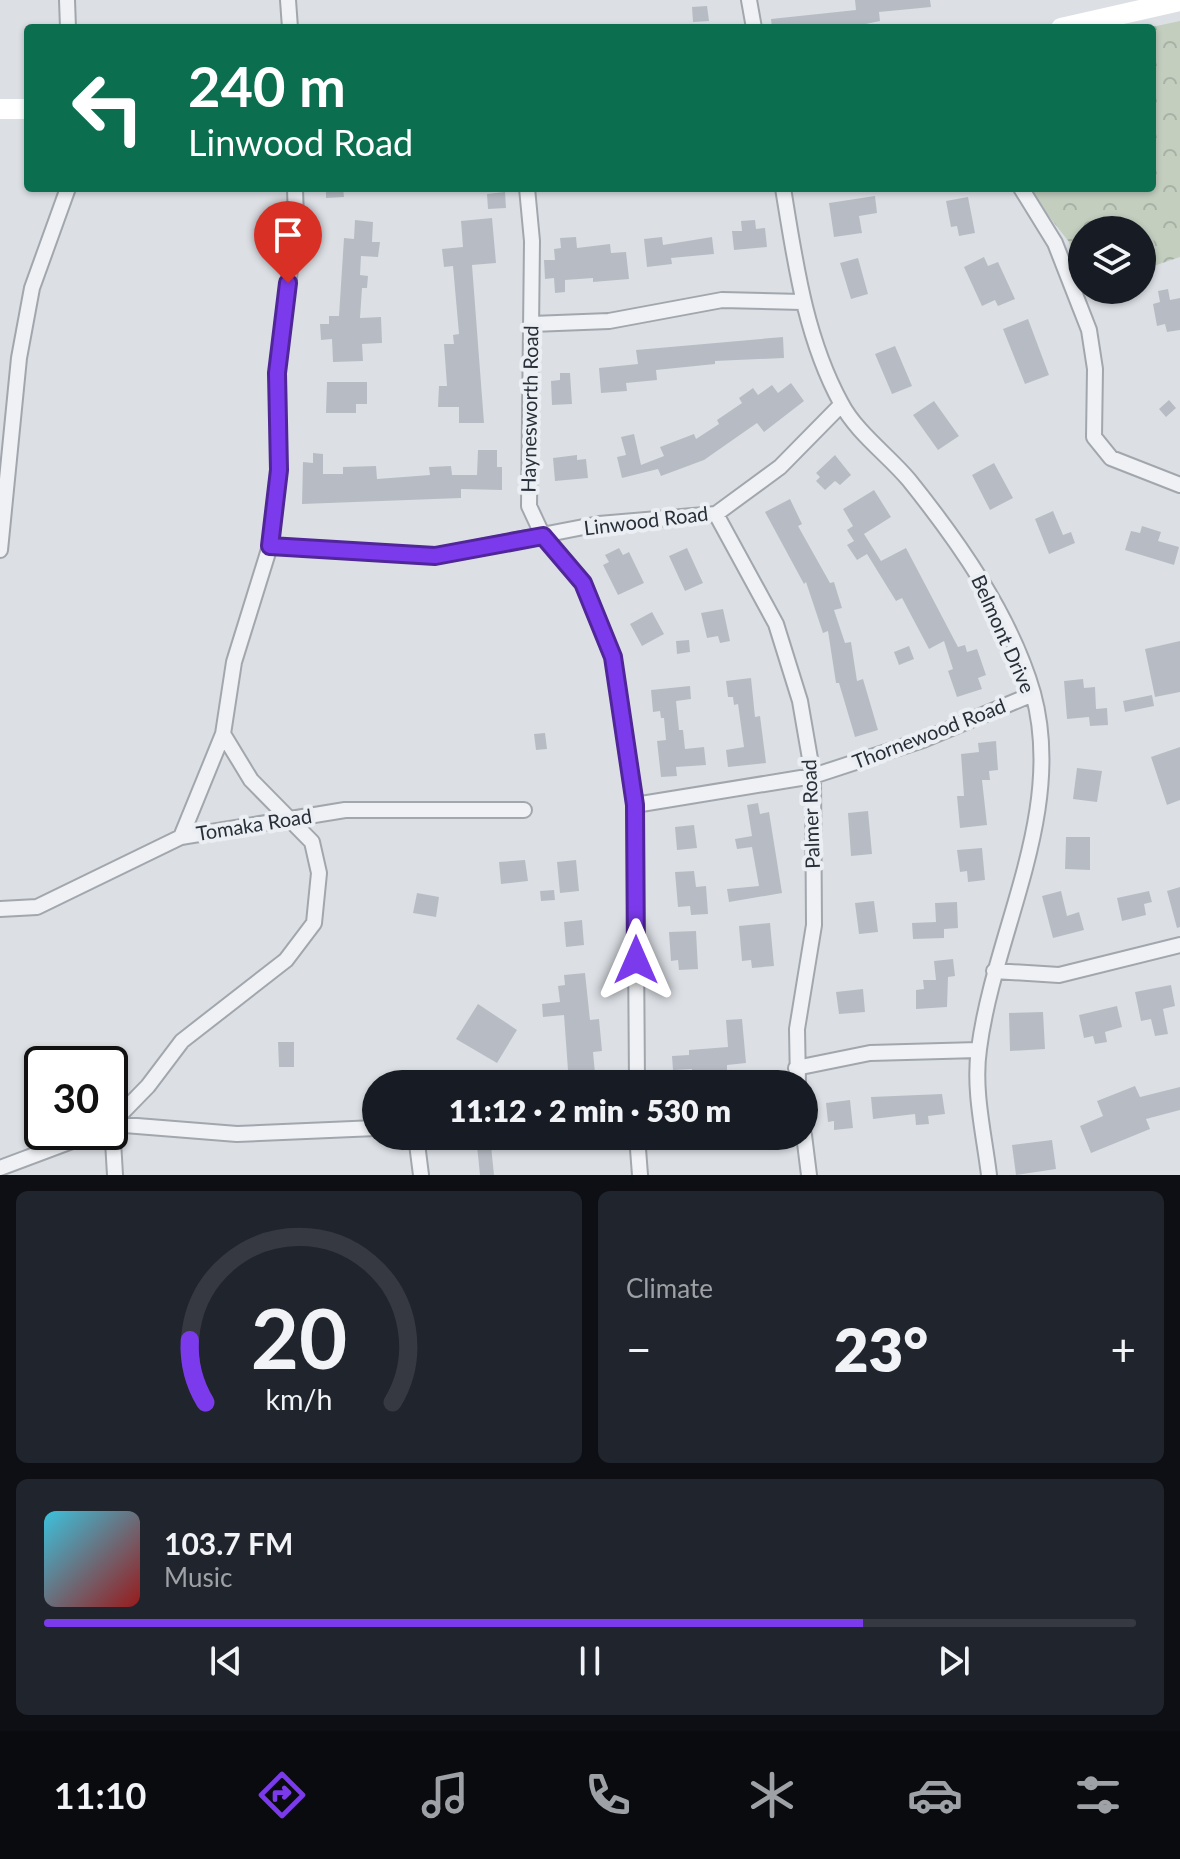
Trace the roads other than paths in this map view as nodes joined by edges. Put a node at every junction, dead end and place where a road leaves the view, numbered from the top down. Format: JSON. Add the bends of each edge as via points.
{"nodes":[{"id":1,"x":67,"y":0,"type":"edge"},
{"id":2,"x":288,"y":0,"type":"edge"},
{"id":3,"x":749,"y":0,"type":"edge"},
{"id":4,"x":1180,"y":1,"type":"edge"},
{"id":5,"x":68,"y":24,"type":"edge"},
{"id":6,"x":290,"y":24,"type":"edge"},
{"id":7,"x":753,"y":24,"type":"edge"},
{"id":8,"x":1079,"y":24,"type":"edge"},
{"id":9,"x":0,"y":109,"type":"edge"},
{"id":10,"x":24,"y":109,"type":"edge"},
{"id":11,"x":67,"y":192,"type":"edge"},
{"id":12,"x":295,"y":192,"type":"edge"},
{"id":13,"x":527,"y":192,"type":"edge"},
{"id":14,"x":784,"y":192,"type":"edge"},
{"id":15,"x":1023,"y":192,"type":"edge"},
{"id":16,"x":802,"y":302,"type":"junction"},
{"id":17,"x":532,"y":324,"type":"junction"},
{"id":18,"x":841,"y":405,"type":"junction"},
{"id":19,"x":1180,"y":485,"type":"edge"},
{"id":20,"x":716,"y":514,"type":"junction"},
{"id":21,"x":543,"y":536,"type":"junction"},
{"id":22,"x":270,"y":546,"type":"junction"},
{"id":23,"x":0,"y":550,"type":"edge"},
{"id":24,"x":1033,"y":694,"type":"junction"},
{"id":25,"x":223,"y":734,"type":"junction"},
{"id":26,"x":813,"y":776,"type":"junction"},
{"id":27,"x":635,"y":805,"type":"junction"},
{"id":28,"x":524,"y":810,"type":"dead end"},
{"id":29,"x":293,"y":820,"type":"junction"},
{"id":30,"x":181,"y":837,"type":"junction"},
{"id":31,"x":0,"y":909,"type":"edge"},
{"id":32,"x":1180,"y":945,"type":"edge"},
{"id":33,"x":994,"y":971,"type":"junction"},
{"id":34,"x":978,"y":1050,"type":"junction"},
{"id":35,"x":796,"y":1068,"type":"joint"},
{"id":36,"x":637,"y":1070,"type":"edge"},
{"id":37,"x":128,"y":1107,"type":"edge"},
{"id":38,"x":128,"y":1126,"type":"edge"},
{"id":39,"x":362,"y":1129,"type":"edge"},
{"id":40,"x":48,"y":1150,"type":"edge"},
{"id":41,"x":113,"y":1150,"type":"edge"},
{"id":42,"x":418,"y":1150,"type":"edge"},
{"id":43,"x":638,"y":1150,"type":"edge"},
{"id":44,"x":806,"y":1150,"type":"edge"},
{"id":45,"x":0,"y":1168,"type":"edge"},
{"id":46,"x":115,"y":1175,"type":"edge"},
{"id":47,"x":421,"y":1175,"type":"edge"},
{"id":48,"x":640,"y":1175,"type":"edge"},
{"id":49,"x":809,"y":1175,"type":"edge"},
{"id":50,"x":989,"y":1175,"type":"edge"}],
"edges":[{"from":1,"to":5,"type":"street"},
{"from":2,"to":6,"type":"street"},
{"from":3,"to":7,"type":"street"},
{"from":4,"to":8,"type":"main road"},
{"from":9,"to":10,"type":"main road"},
{"from":11,"to":23,"type":"street","via":[[32,288],[19,358]]},
{"from":12,"to":22,"type":"street","via":[[277,373],[279,470]]},
{"from":13,"to":17,"type":"street","name":"Haynesworth Road"},
{"from":14,"to":16,"type":"street","name":"Belmont Drive"},
{"from":15,"to":19,"type":"street","via":[[1055,243],[1089,330],[1095,369],[1094,437],[1111,458]]},
{"from":16,"to":17,"type":"street","via":[[722,300],[609,321]]},
{"from":16,"to":18,"type":"street","name":"Belmont Drive"},
{"from":17,"to":21,"type":"street","name":"Haynesworth Road","via":[[529,506]]},
{"from":18,"to":20,"type":"street","name":"Linwood Road","via":[[780,467]]},
{"from":18,"to":24,"type":"street","name":"Belmont Drive","via":[[968,556]]},
{"from":20,"to":21,"type":"street","name":"Linwood Road","via":[[599,524]]},
{"from":20,"to":26,"type":"street","name":"Palmer Road","via":[[776,624],[800,701]]},
{"from":21,"to":22,"type":"street","name":"Linwood Road","via":[[435,556]]},
{"from":21,"to":27,"type":"street","name":"Haynesworth Road","via":[[583,583],[613,657]]},
{"from":22,"to":25,"type":"street","via":[[234,662]]},
{"from":24,"to":26,"type":"street","name":"Thornewood Road","via":[[923,740]]},
{"from":24,"to":33,"type":"street","name":"Belmont Drive","via":[[1039,789],[1028,856]]},
{"from":25,"to":29,"type":"street","via":[[251,780]]},
{"from":25,"to":30,"type":"street"},
{"from":26,"to":27,"type":"street","name":"Thornewood Road"},
{"from":26,"to":35,"type":"street","name":"Palmer Road","via":[[814,925]]},
{"from":27,"to":36,"type":"street","name":"Haynesworth Road"},
{"from":28,"to":29,"type":"street","name":"Tomaka Road","via":[[345,810]]},
{"from":29,"to":30,"type":"street","name":"Tomaka Road"},
{"from":29,"to":37,"type":"street","via":[[312,842],[319,873],[314,923],[286,960],[182,1041]]},
{"from":30,"to":31,"type":"street","name":"Tomaka Road","via":[[37,907]]},
{"from":32,"to":33,"type":"street","via":[[1059,975]]},
{"from":33,"to":34,"type":"street","name":"Belmont Drive"},
{"from":34,"to":35,"type":"street","via":[[870,1053]]},
{"from":34,"to":50,"type":"street","name":"Belmont Drive"},
{"from":38,"to":39,"type":"street","via":[[237,1134]]},
{"from":40,"to":45,"type":"street"},
{"from":41,"to":46,"type":"street"},
{"from":42,"to":47,"type":"street"},
{"from":43,"to":48,"type":"street"},
{"from":44,"to":49,"type":"street"}]}
